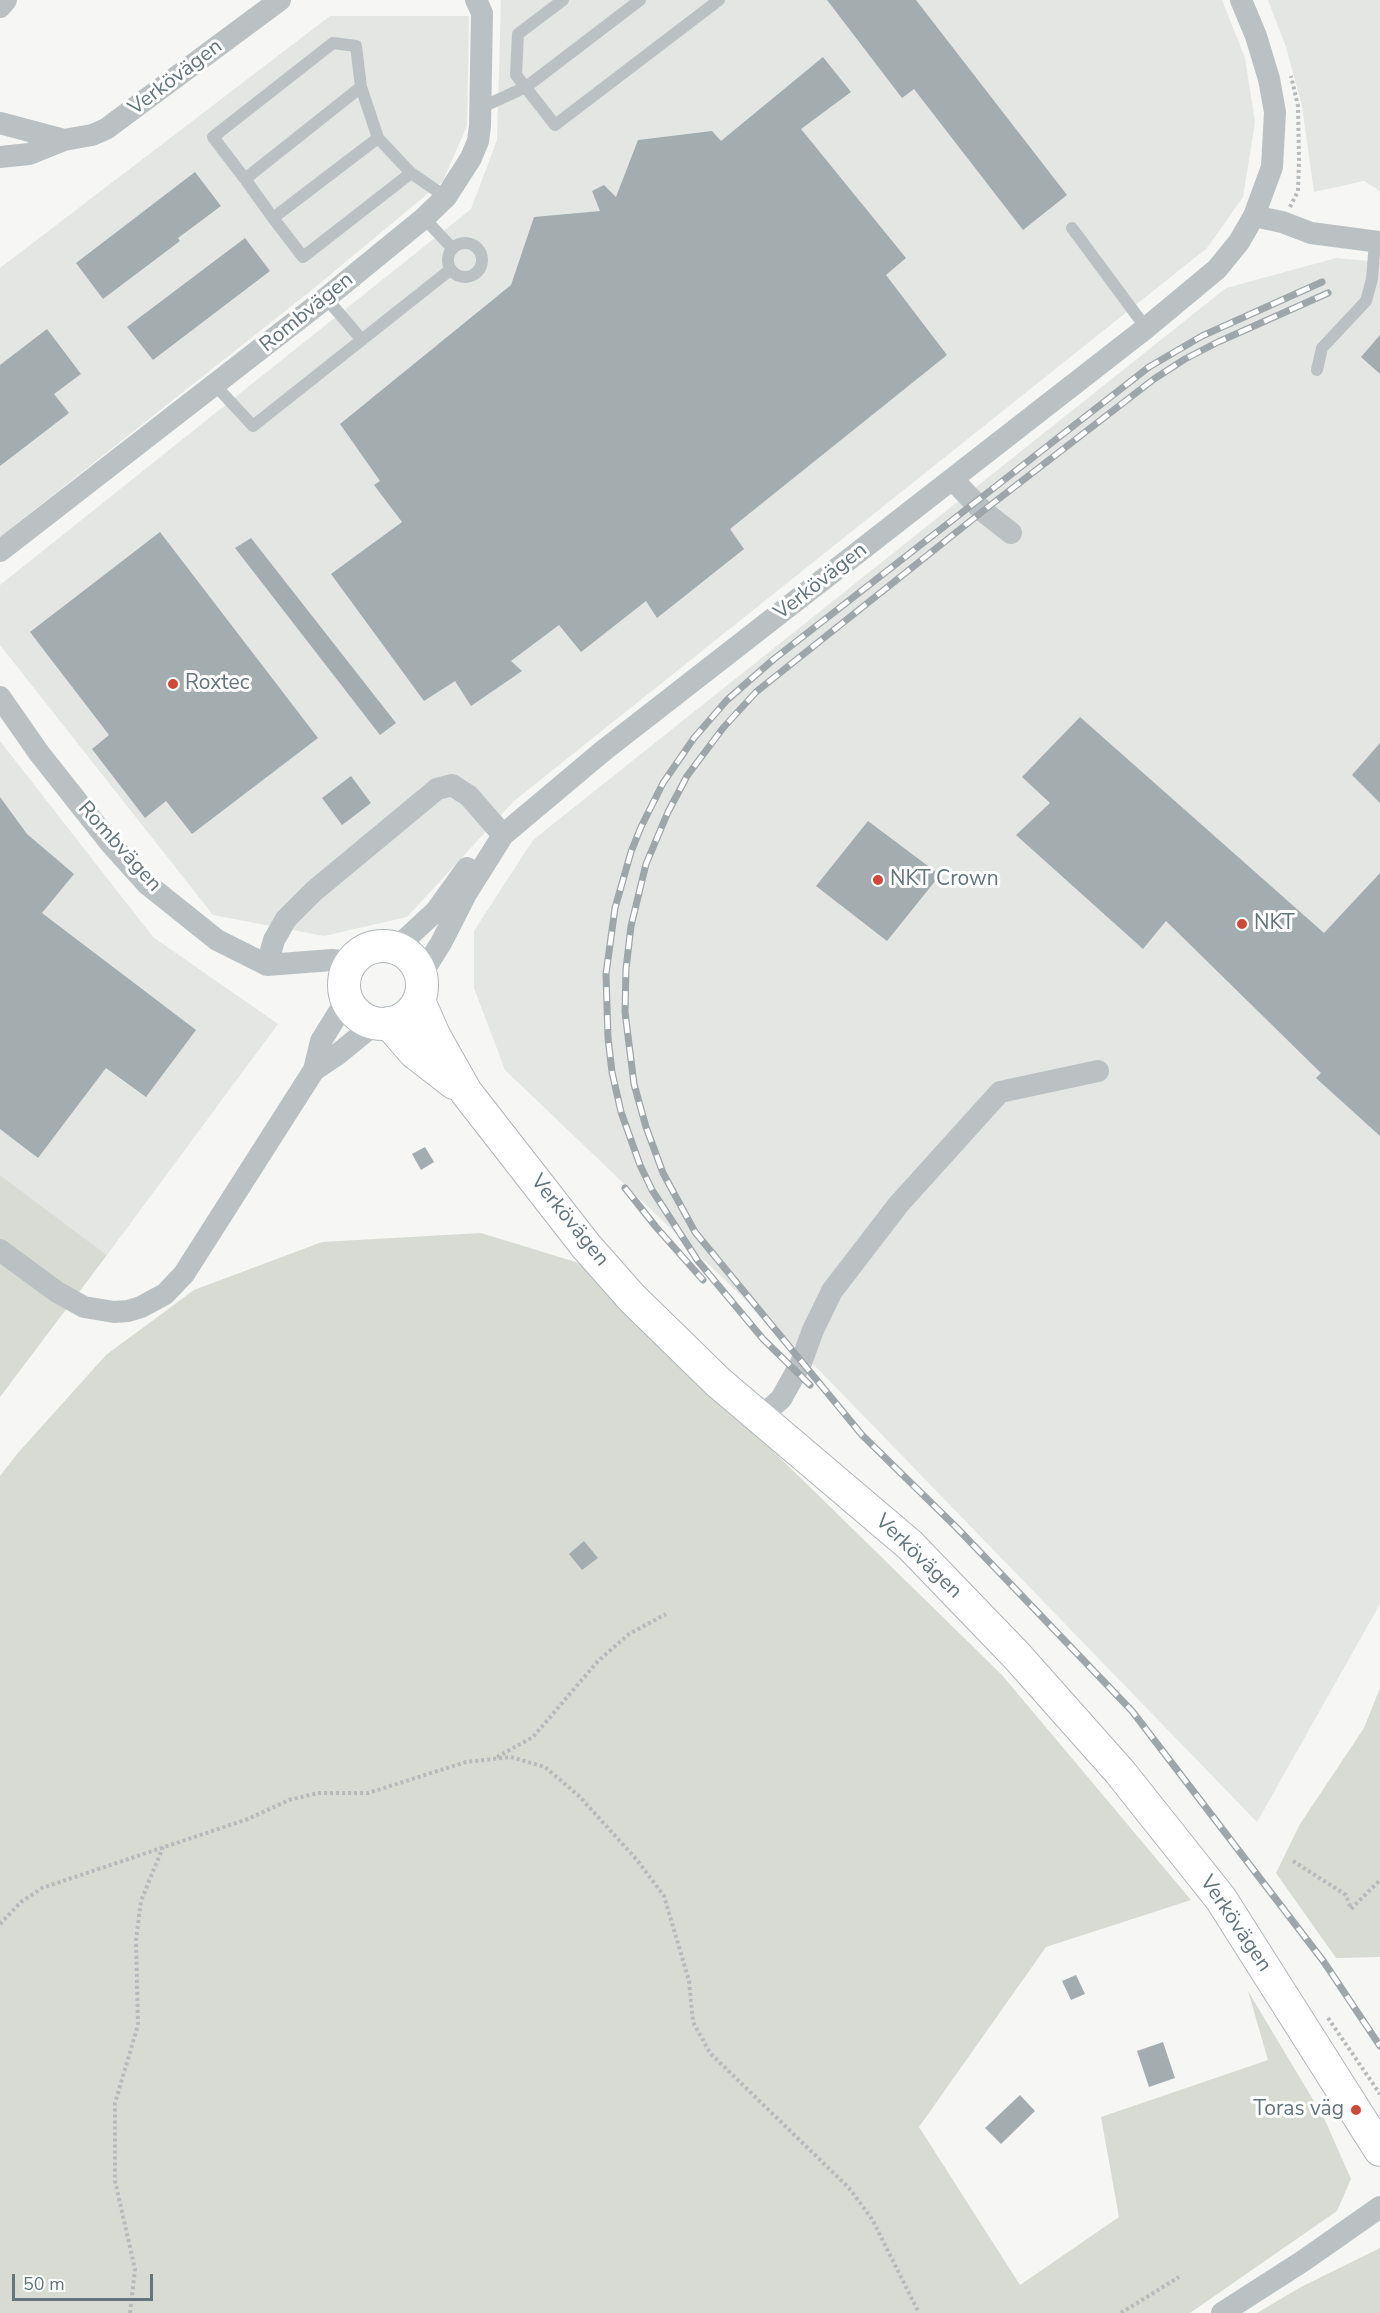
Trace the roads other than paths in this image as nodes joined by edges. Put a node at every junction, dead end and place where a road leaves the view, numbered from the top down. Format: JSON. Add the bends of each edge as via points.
{"nodes":[{"id":1,"x":6,"y":0,"type":"edge"},
{"id":2,"x":280,"y":0,"type":"edge"},
{"id":3,"x":476,"y":0,"type":"edge"},
{"id":4,"x":563,"y":0,"type":"edge"},
{"id":5,"x":640,"y":0,"type":"edge"},
{"id":6,"x":719,"y":0,"type":"edge"},
{"id":7,"x":1241,"y":0,"type":"edge"},
{"id":8,"x":0,"y":8,"type":"edge"},
{"id":9,"x":361,"y":87,"type":"junction"},
{"id":10,"x":526,"y":87,"type":"junction"},
{"id":11,"x":480,"y":108,"type":"junction"},
{"id":12,"x":0,"y":123,"type":"edge"},
{"id":13,"x":378,"y":138,"type":"junction"},
{"id":14,"x":64,"y":140,"type":"junction"},
{"id":15,"x":0,"y":157,"type":"edge"},
{"id":16,"x":411,"y":173,"type":"junction"},
{"id":17,"x":245,"y":179,"type":"junction"},
{"id":18,"x":446,"y":197,"type":"junction"},
{"id":19,"x":1254,"y":216,"type":"junction"},
{"id":20,"x":273,"y":218,"type":"junction"},
{"id":21,"x":424,"y":218,"type":"junction"},
{"id":22,"x":1072,"y":228,"type":"dead end"},
{"id":23,"x":1378,"y":242,"type":"edge"},
{"id":24,"x":452,"y":248,"type":"junction"},
{"id":25,"x":450,"y":270,"type":"junction"},
{"id":26,"x":326,"y":298,"type":"junction"},
{"id":27,"x":1146,"y":328,"type":"junction"},
{"id":28,"x":362,"y":340,"type":"junction"},
{"id":29,"x":1317,"y":370,"type":"dead end"},
{"id":30,"x":215,"y":386,"type":"junction"},
{"id":31,"x":952,"y":479,"type":"junction"},
{"id":32,"x":1011,"y":533,"type":"dead end"},
{"id":33,"x":0,"y":551,"type":"edge"},
{"id":34,"x":0,"y":697,"type":"edge"},
{"id":35,"x":503,"y":834,"type":"junction"},
{"id":36,"x":396,"y":948,"type":"junction"},
{"id":37,"x":352,"y":962,"type":"junction"},
{"id":38,"x":267,"y":965,"type":"junction"},
{"id":39,"x":420,"y":988,"type":"junction"},
{"id":40,"x":347,"y":999,"type":"junction"},
{"id":41,"x":382,"y":1023,"type":"junction"},
{"id":42,"x":314,"y":1070,"type":"junction"},
{"id":43,"x":1098,"y":1071,"type":"dead end"},
{"id":44,"x":466,"y":1092,"type":"junction"},
{"id":45,"x":0,"y":1250,"type":"edge"},
{"id":46,"x":759,"y":1418,"type":"junction"},
{"id":47,"x":1380,"y":2150,"type":"edge"},
{"id":48,"x":1380,"y":2207,"type":"edge"},
{"id":49,"x":1222,"y":2313,"type":"edge"}],
"edges":[{"from":1,"to":8,"type":"street"},
{"from":2,"to":14,"type":"street","name":"Verkövägen","via":[[112,125],[92,135]]},
{"from":3,"to":11,"type":"street","name":"Rombvägen","via":[[482,13]]},
{"from":4,"to":10,"type":"lane","via":[[518,34],[516,75]]},
{"from":5,"to":10,"type":"lane"},
{"from":6,"to":10,"type":"lane","via":[[555,125]]},
{"from":7,"to":19,"type":"street","name":"Verkövägen","via":[[1256,36],[1275,112],[1272,168]]},
{"from":9,"to":13,"type":"lane"},
{"from":9,"to":17,"type":"lane"},
{"from":9,"to":17,"type":"lane","via":[[356,46],[333,43],[213,137]]},
{"from":10,"to":11,"type":"lane"},
{"from":11,"to":18,"type":"street","name":"Rombvägen","via":[[478,141]]},
{"from":12,"to":14,"type":"street","name":"Verkövägen"},
{"from":13,"to":16,"type":"lane"},
{"from":13,"to":20,"type":"lane"},
{"from":14,"to":15,"type":"street","name":"Verkövägen","via":[[29,154]]},
{"from":16,"to":18,"type":"lane"},
{"from":16,"to":20,"type":"lane","via":[[303,257]]},
{"from":17,"to":20,"type":"lane"},
{"from":18,"to":21,"type":"street","name":"Rombvägen"},
{"from":19,"to":23,"type":"street","via":[[1311,233]]},
{"from":19,"to":27,"type":"street","name":"Verkövägen","via":[[1217,269]]},
{"from":21,"to":24,"type":"lane"},
{"from":21,"to":26,"type":"street","name":"Rombvägen"},
{"from":22,"to":27,"type":"lane"},
{"from":23,"to":29,"type":"lane","via":[[1366,301],[1322,348]]},
{"from":24,"to":25,"type":"lane","via":[[447,258]]},
{"from":24,"to":25,"type":"lane","via":[[462,242],[475,245],[482,263],[477,272],[467,277]]},
{"from":25,"to":28,"type":"lane"},
{"from":26,"to":28,"type":"lane"},
{"from":26,"to":30,"type":"street","name":"Rombvägen"},
{"from":27,"to":31,"type":"street","name":"Verkövägen"},
{"from":28,"to":30,"type":"lane","via":[[253,426]]},
{"from":30,"to":33,"type":"street","name":"Rombvägen"},
{"from":31,"to":32,"type":"street"},
{"from":31,"to":35,"type":"street","name":"Verkövägen","via":[[603,751]]},
{"from":34,"to":38,"type":"street","name":"Rombvägen","via":[[39,753],[147,884],[217,940]]},
{"from":35,"to":36,"type":"street","via":[[467,868],[436,910]]},
{"from":35,"to":38,"type":"street","via":[[469,796],[452,785],[437,789],[286,919],[274,940]]},
{"from":35,"to":39,"type":"street","name":"Verkövägen","via":[[466,894]]},
{"from":36,"to":37,"type":"main road","via":[[371,948]]},
{"from":36,"to":39,"type":"main road","name":"Verkövägen","via":[[411,958]]},
{"from":37,"to":38,"type":"street"},
{"from":37,"to":40,"type":"main road","name":"Verkövägen","via":[[345,980]]},
{"from":39,"to":41,"type":"main road","name":"Verkövägen","via":[[407,1016]]},
{"from":39,"to":44,"type":"main road","name":"Verkövägen","via":[[434,1035]]},
{"from":40,"to":41,"type":"main road","via":[[359,1015]]},
{"from":40,"to":42,"type":"street","name":"Verkövägen","via":[[321,1041]]},
{"from":41,"to":42,"type":"street","name":"Verkövägen"},
{"from":41,"to":44,"type":"main road"},
{"from":42,"to":45,"type":"street","name":"Verkövägen","via":[[184,1274],[154,1302],[114,1312],[84,1307]]},
{"from":43,"to":46,"type":"street","via":[[1000,1092],[898,1205],[832,1291],[781,1399]]},
{"from":44,"to":46,"type":"main road","name":"Verkövägen","via":[[586,1246],[632,1298]]},
{"from":46,"to":47,"type":"main road","name":"Verkövägen","via":[[910,1545],[1017,1656],[1120,1772],[1221,1899]]},
{"from":48,"to":49,"type":"street"}]}
